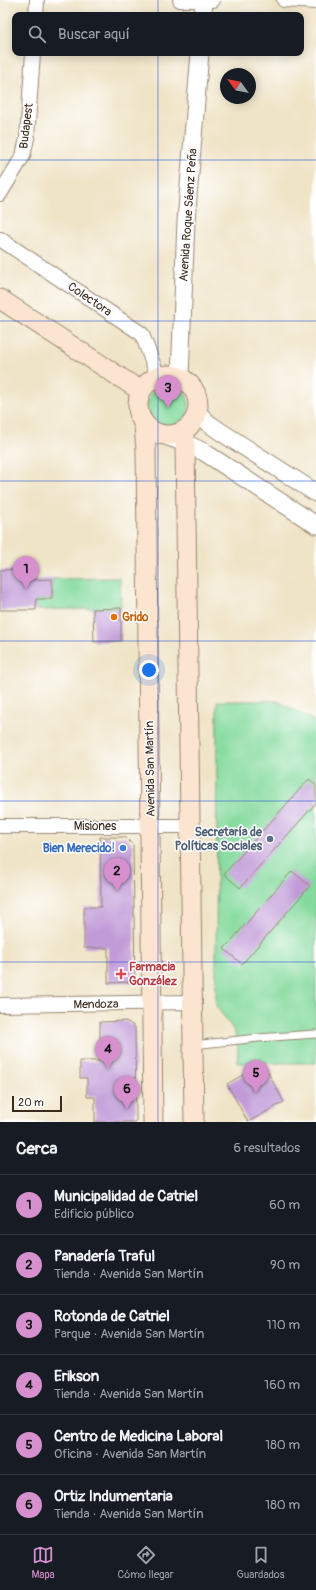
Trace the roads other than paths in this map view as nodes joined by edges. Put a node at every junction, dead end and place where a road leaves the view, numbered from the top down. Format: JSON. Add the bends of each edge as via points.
{"nodes":[{"id":1,"x":37,"y":0,"type":"edge"},
{"id":2,"x":180,"y":0,"type":"edge"},
{"id":3,"x":284,"y":0,"type":"edge"},
{"id":4,"x":316,"y":2,"type":"edge"},
{"id":5,"x":206,"y":4,"type":"edge"},
{"id":6,"x":36,"y":12,"type":"edge"},
{"id":7,"x":33,"y":56,"type":"edge"},
{"id":8,"x":200,"y":56,"type":"edge"},
{"id":9,"x":0,"y":194,"type":"edge"},
{"id":10,"x":0,"y":239,"type":"edge"},
{"id":11,"x":0,"y":299,"type":"edge"},
{"id":12,"x":158,"y":377,"type":"junction"},
{"id":13,"x":180,"y":378,"type":"junction"},
{"id":14,"x":141,"y":391,"type":"junction"},
{"id":15,"x":197,"y":412,"type":"junction"},
{"id":16,"x":140,"y":416,"type":"junction"},
{"id":17,"x":184,"y":437,"type":"junction"},
{"id":18,"x":316,"y":493,"type":"edge"},
{"id":19,"x":316,"y":525,"type":"edge"},
{"id":20,"x":0,"y":826,"type":"edge"},
{"id":21,"x":150,"y":826,"type":"junction"},
{"id":22,"x":190,"y":826,"type":"junction"},
{"id":23,"x":192,"y":1002,"type":"junction"},
{"id":24,"x":152,"y":1003,"type":"junction"},
{"id":25,"x":0,"y":1005,"type":"edge"},
{"id":26,"x":316,"y":1034,"type":"edge"},
{"id":27,"x":193,"y":1045,"type":"junction"},
{"id":28,"x":153,"y":1122,"type":"edge"},
{"id":29,"x":194,"y":1122,"type":"edge"}],
"edges":[{"from":1,"to":6,"type":"street"},
{"from":2,"to":5,"type":"street"},
{"from":3,"to":4,"type":"street"},
{"from":7,"to":9,"type":"street","name":"Budapest","via":[[27,138],[23,156]]},
{"from":8,"to":13,"type":"street","name":"Avenida Roque Sáenz Peña","via":[[186,221]]},
{"from":10,"to":12,"type":"street","name":"Colectora","via":[[142,334]]},
{"from":11,"to":14,"type":"main road"},
{"from":12,"to":13,"type":"main road","via":[[171,375]]},
{"from":12,"to":14,"type":"main road","via":[[151,380]]},
{"from":13,"to":15,"type":"main road","via":[[187,382],[197,397]]},
{"from":14,"to":16,"type":"main road","name":"Avenida San Martín","via":[[138,399]]},
{"from":15,"to":17,"type":"main road"},
{"from":15,"to":18,"type":"street","via":[[221,432]]},
{"from":16,"to":17,"type":"main road","via":[[153,432]]},
{"from":16,"to":21,"type":"main road","name":"Avenida San Martín","via":[[144,426],[146,450]]},
{"from":17,"to":19,"type":"street"},
{"from":17,"to":22,"type":"main road"},
{"from":20,"to":21,"type":"street","name":"Misiones"},
{"from":21,"to":22,"type":"street","name":"Misiones"},
{"from":21,"to":24,"type":"main road","name":"Avenida San Martín"},
{"from":22,"to":23,"type":"main road"},
{"from":23,"to":24,"type":"street","name":"Mendoza"},
{"from":23,"to":27,"type":"main road"},
{"from":24,"to":25,"type":"street","name":"Mendoza"},
{"from":24,"to":28,"type":"main road","name":"Avenida San Martín"},
{"from":26,"to":27,"type":"lane"},
{"from":27,"to":29,"type":"main road"}]}
